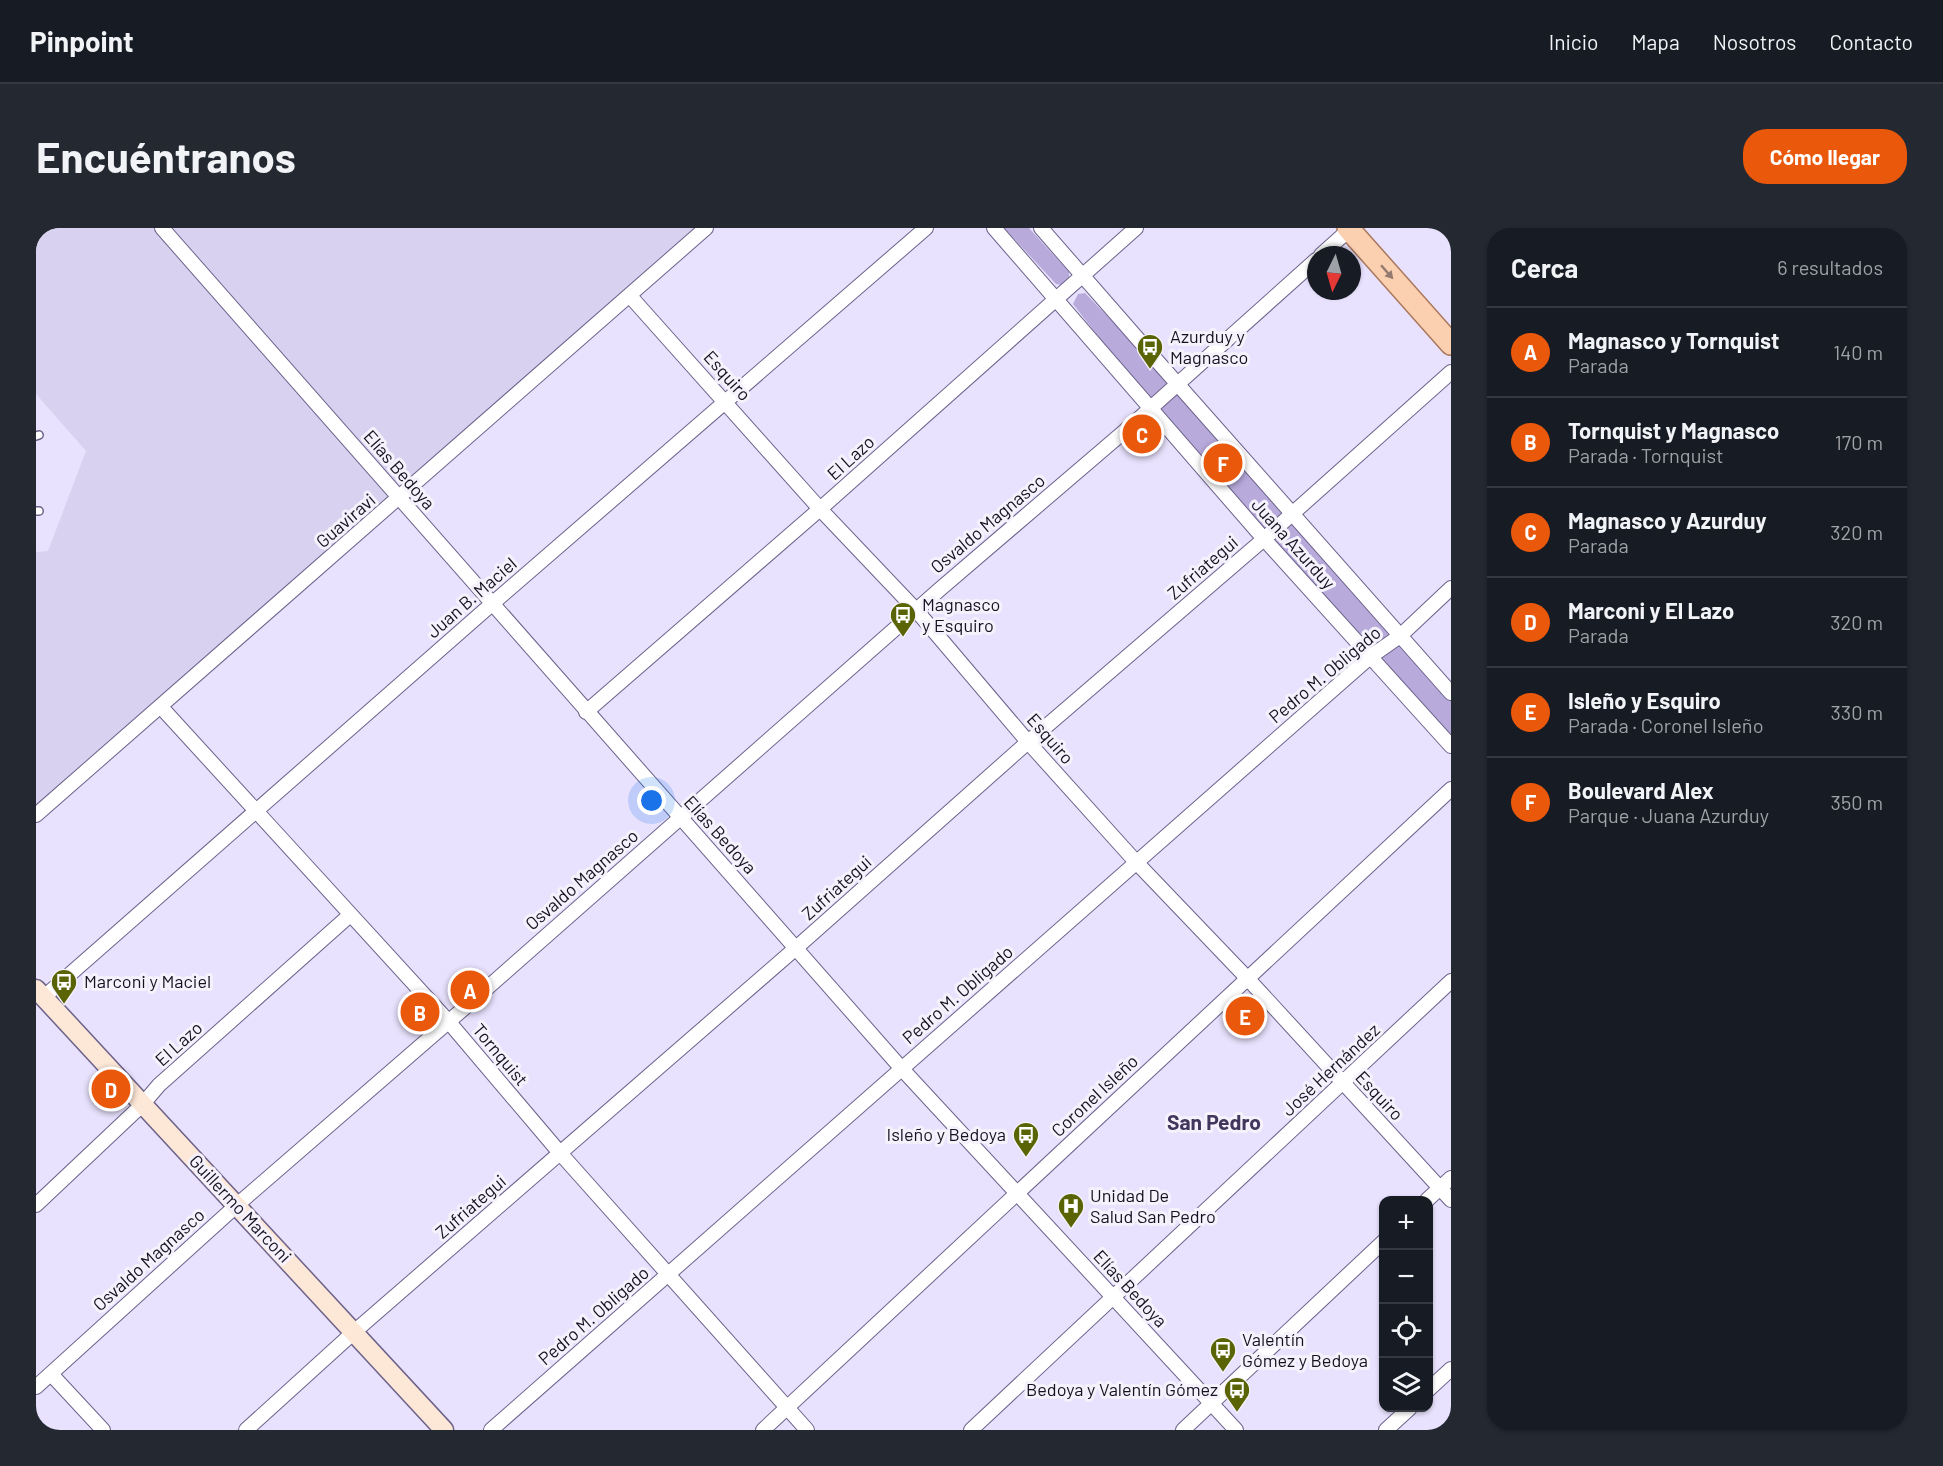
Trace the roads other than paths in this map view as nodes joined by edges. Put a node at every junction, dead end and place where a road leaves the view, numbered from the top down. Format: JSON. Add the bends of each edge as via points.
{"nodes":[{"id":1,"x":162,"y":228,"type":"edge"},
{"id":2,"x":706,"y":228,"type":"edge"},
{"id":3,"x":926,"y":228,"type":"edge"},
{"id":4,"x":993,"y":228,"type":"edge"},
{"id":5,"x":1041,"y":228,"type":"edge"},
{"id":6,"x":1136,"y":228,"type":"edge"},
{"id":7,"x":1350,"y":228,"type":"edge"},
{"id":8,"x":1331,"y":246,"type":"edge"},
{"id":9,"x":1307,"y":268,"type":"edge"},
{"id":10,"x":1083,"y":275,"type":"junction"},
{"id":11,"x":630,"y":296,"type":"junction"},
{"id":12,"x":1056,"y":300,"type":"junction"},
{"id":13,"x":1451,"y":344,"type":"edge"},
{"id":14,"x":1451,"y":372,"type":"edge"},
{"id":15,"x":1177,"y":384,"type":"junction"},
{"id":16,"x":725,"y":401,"type":"junction"},
{"id":17,"x":1149,"y":409,"type":"junction"},
{"id":18,"x":399,"y":498,"type":"junction"},
{"id":19,"x":820,"y":509,"type":"junction"},
{"id":20,"x":1292,"y":514,"type":"junction"},
{"id":21,"x":1264,"y":539,"type":"junction"},
{"id":22,"x":1451,"y":588,"type":"edge"},
{"id":23,"x":493,"y":603,"type":"junction"},
{"id":24,"x":916,"y":610,"type":"junction"},
{"id":25,"x":1400,"y":636,"type":"junction"},
{"id":26,"x":1370,"y":657,"type":"junction"},
{"id":27,"x":1451,"y":693,"type":"edge"},
{"id":28,"x":161,"y":707,"type":"junction"},
{"id":29,"x":586,"y":712,"type":"junction"},
{"id":30,"x":1028,"y":742,"type":"junction"},
{"id":31,"x":1451,"y":746,"type":"edge"},
{"id":32,"x":1451,"y":789,"type":"edge"},
{"id":33,"x":256,"y":810,"type":"junction"},
{"id":34,"x":36,"y":815,"type":"edge"},
{"id":35,"x":680,"y":817,"type":"junction"},
{"id":36,"x":1136,"y":862,"type":"junction"},
{"id":37,"x":350,"y":915,"type":"junction"},
{"id":38,"x":796,"y":948,"type":"junction"},
{"id":39,"x":1248,"y":979,"type":"junction"},
{"id":40,"x":1451,"y":981,"type":"edge"},
{"id":41,"x":40,"y":993,"type":"edge"},
{"id":42,"x":448,"y":1021,"type":"junction"},
{"id":43,"x":902,"y":1068,"type":"junction"},
{"id":44,"x":1343,"y":1084,"type":"junction"},
{"id":45,"x":142,"y":1105,"type":"junction"},
{"id":46,"x":560,"y":1153,"type":"junction"},
{"id":47,"x":1451,"y":1178,"type":"edge"},
{"id":48,"x":1440,"y":1188,"type":"junction"},
{"id":49,"x":1017,"y":1193,"type":"junction"},
{"id":50,"x":1431,"y":1196,"type":"edge"},
{"id":51,"x":1451,"y":1200,"type":"edge"},
{"id":52,"x":36,"y":1204,"type":"edge"},
{"id":53,"x":237,"y":1205,"type":"junction"},
{"id":54,"x":1379,"y":1245,"type":"edge"},
{"id":55,"x":668,"y":1275,"type":"junction"},
{"id":56,"x":1112,"y":1297,"type":"junction"},
{"id":57,"x":354,"y":1332,"type":"junction"},
{"id":58,"x":1451,"y":1369,"type":"edge"},
{"id":59,"x":51,"y":1374,"type":"junction"},
{"id":60,"x":1433,"y":1385,"type":"edge"},
{"id":61,"x":36,"y":1387,"type":"edge"},
{"id":62,"x":1211,"y":1403,"type":"junction"},
{"id":63,"x":787,"y":1408,"type":"junction"},
{"id":64,"x":1405,"y":1412,"type":"edge"},
{"id":65,"x":103,"y":1430,"type":"edge"},
{"id":66,"x":246,"y":1430,"type":"edge"},
{"id":67,"x":444,"y":1430,"type":"edge"},
{"id":68,"x":491,"y":1430,"type":"edge"},
{"id":69,"x":763,"y":1430,"type":"edge"},
{"id":70,"x":807,"y":1430,"type":"edge"},
{"id":71,"x":971,"y":1430,"type":"edge"},
{"id":72,"x":1183,"y":1430,"type":"edge"},
{"id":73,"x":1236,"y":1430,"type":"edge"},
{"id":74,"x":1386,"y":1430,"type":"edge"}],
"edges":[{"from":1,"to":18,"type":"street","name":"Elías Bedoya"},
{"from":2,"to":11,"type":"street","name":"Guaviravi"},
{"from":3,"to":16,"type":"street","name":"Juan B. Maciel"},
{"from":4,"to":12,"type":"street","name":"Juana Azurduy"},
{"from":5,"to":10,"type":"street","name":"Juana Azurduy"},
{"from":6,"to":10,"type":"street","name":"El Lazo"},
{"from":7,"to":8,"type":"street"},
{"from":7,"to":13,"type":"main road","one_way":true},
{"from":9,"to":15,"type":"street","name":"Osvaldo Magnasco"},
{"from":10,"to":12,"type":"street","name":"El Lazo"},
{"from":10,"to":15,"type":"street","name":"Juana Azurduy"},
{"from":11,"to":16,"type":"street","name":"Esquiro"},
{"from":11,"to":18,"type":"street","name":"Guaviravi"},
{"from":12,"to":17,"type":"street","name":"Juana Azurduy"},
{"from":12,"to":19,"type":"street","name":"El Lazo"},
{"from":14,"to":20,"type":"street","name":"Zufriategui"},
{"from":15,"to":17,"type":"street","name":"Osvaldo Magnasco"},
{"from":15,"to":20,"type":"street","name":"Juana Azurduy"},
{"from":16,"to":19,"type":"street","name":"Esquiro"},
{"from":16,"to":23,"type":"street","name":"Juan B. Maciel"},
{"from":17,"to":21,"type":"street","name":"Juana Azurduy"},
{"from":17,"to":24,"type":"street","name":"Osvaldo Magnasco"},
{"from":18,"to":23,"type":"street","name":"Elías Bedoya"},
{"from":18,"to":28,"type":"street","name":"Guaviravi"},
{"from":19,"to":24,"type":"street","name":"Esquiro"},
{"from":19,"to":29,"type":"street","name":"El Lazo"},
{"from":20,"to":21,"type":"street","name":"Zufriategui"},
{"from":20,"to":25,"type":"street","name":"Juana Azurduy"},
{"from":21,"to":26,"type":"street","name":"Juana Azurduy"},
{"from":21,"to":30,"type":"street","name":"Zufriategui"},
{"from":22,"to":25,"type":"street","name":"Pedro M. Obligado"},
{"from":23,"to":29,"type":"street","name":"Elías Bedoya"},
{"from":23,"to":33,"type":"street","name":"Juan B. Maciel"},
{"from":24,"to":30,"type":"street","name":"Esquiro"},
{"from":24,"to":35,"type":"street","name":"Osvaldo Magnasco"},
{"from":25,"to":26,"type":"street","name":"Pedro M. Obligado"},
{"from":25,"to":27,"type":"street","name":"Juana Azurduy"},
{"from":26,"to":31,"type":"street","name":"Juana Azurduy"},
{"from":26,"to":36,"type":"street","name":"Pedro M. Obligado"},
{"from":28,"to":33,"type":"street","name":"Tornquist"},
{"from":28,"to":34,"type":"street","name":"Guaviravi"},
{"from":29,"to":35,"type":"street","name":"Elías Bedoya"},
{"from":30,"to":36,"type":"street","name":"Esquiro"},
{"from":30,"to":38,"type":"street","name":"Zufriategui"},
{"from":32,"to":39,"type":"street","name":"Coronel Isleño"},
{"from":33,"to":37,"type":"street","name":"Tornquist"},
{"from":33,"to":41,"type":"street","name":"Juan B. Maciel"},
{"from":35,"to":38,"type":"street","name":"Elías Bedoya"},
{"from":35,"to":42,"type":"street","name":"Osvaldo Magnasco"},
{"from":36,"to":39,"type":"street","name":"Esquiro"},
{"from":36,"to":43,"type":"street","name":"Pedro M. Obligado"},
{"from":37,"to":42,"type":"street","name":"Tornquist"},
{"from":37,"to":45,"type":"street","name":"El Lazo","via":[[159,1085]]},
{"from":38,"to":43,"type":"street","name":"Elías Bedoya"},
{"from":38,"to":46,"type":"street","name":"Zufriategui"},
{"from":39,"to":44,"type":"street","name":"Esquiro"},
{"from":39,"to":49,"type":"street","name":"Coronel Isleño"},
{"from":40,"to":44,"type":"street","name":"José Hernández"},
{"from":41,"to":45,"type":"street","name":"Guillermo Marconi"},
{"from":42,"to":46,"type":"street","name":"Tornquist"},
{"from":42,"to":53,"type":"street","name":"Osvaldo Magnasco"},
{"from":43,"to":49,"type":"street","name":"Elías Bedoya"},
{"from":43,"to":55,"type":"street","name":"Pedro M. Obligado"},
{"from":44,"to":48,"type":"street","name":"Esquiro"},
{"from":44,"to":56,"type":"street","name":"José Hernández"},
{"from":45,"to":52,"type":"street","name":"El Lazo"},
{"from":45,"to":53,"type":"street","name":"Guillermo Marconi"},
{"from":46,"to":55,"type":"street","name":"Tornquist"},
{"from":46,"to":57,"type":"street","name":"Zufriategui"},
{"from":47,"to":48,"type":"street"},
{"from":48,"to":50,"type":"street"},
{"from":48,"to":51,"type":"street","name":"Esquiro"},
{"from":49,"to":56,"type":"street","name":"Elías Bedoya"},
{"from":49,"to":63,"type":"street","name":"Coronel Isleño"},
{"from":53,"to":57,"type":"street","name":"Guillermo Marconi"},
{"from":53,"to":59,"type":"street","name":"Osvaldo Magnasco"},
{"from":54,"to":62,"type":"street"},
{"from":55,"to":63,"type":"street","name":"Tornquist"},
{"from":55,"to":68,"type":"street","name":"Pedro M. Obligado"},
{"from":56,"to":62,"type":"street","name":"Elías Bedoya"},
{"from":56,"to":71,"type":"street","name":"José Hernández"},
{"from":57,"to":66,"type":"street","name":"Zufriategui"},
{"from":57,"to":67,"type":"street","name":"Guillermo Marconi"},
{"from":58,"to":60,"type":"street"},
{"from":59,"to":61,"type":"street","name":"Osvaldo Magnasco"},
{"from":59,"to":65,"type":"street"},
{"from":62,"to":72,"type":"street"},
{"from":62,"to":73,"type":"street","name":"Elías Bedoya"},
{"from":63,"to":69,"type":"street","name":"Coronel Isleño"},
{"from":63,"to":70,"type":"street","name":"Tornquist"},
{"from":64,"to":74,"type":"street"}]}
